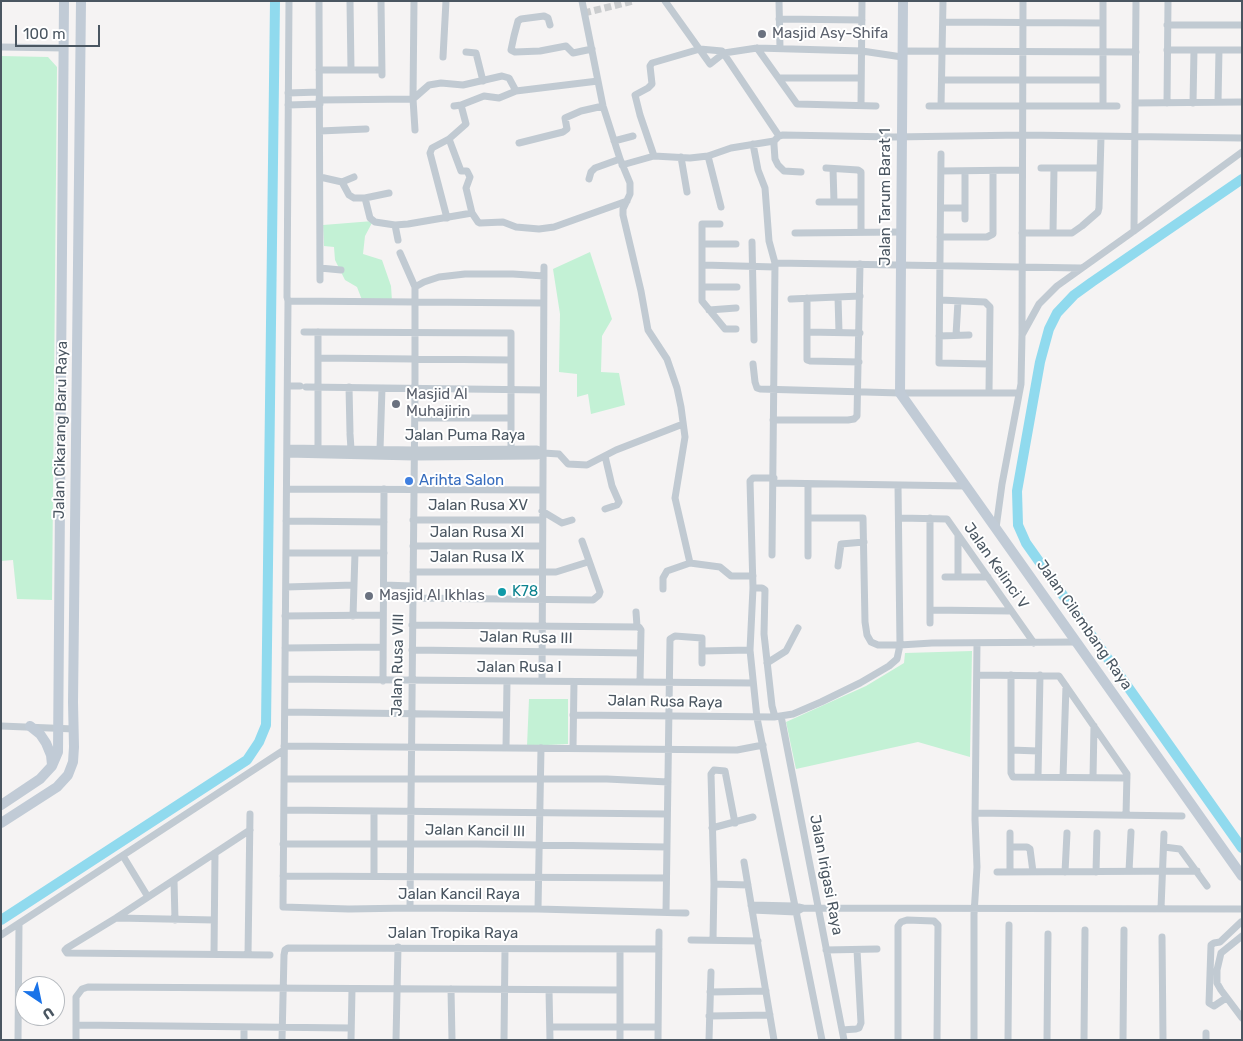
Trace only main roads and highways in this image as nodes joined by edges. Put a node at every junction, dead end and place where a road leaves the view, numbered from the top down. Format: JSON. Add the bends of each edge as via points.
{"nodes":[{"id":1,"x":64,"y":1,"type":"edge"},
{"id":2,"x":81,"y":1,"type":"edge"},
{"id":3,"x":903,"y":1,"type":"edge"},
{"id":4,"x":79,"y":244,"type":"junction"},
{"id":5,"x":63,"y":245,"type":"junction"},
{"id":6,"x":900,"y":393,"type":"joint"},
{"id":7,"x":30,"y":726,"type":"road end"},
{"id":8,"x":52,"y":766,"type":"junction"},
{"id":9,"x":1,"y":805,"type":"edge"},
{"id":10,"x":1,"y":823,"type":"edge"},
{"id":11,"x":1242,"y":876,"type":"edge"}],
"edges":[{"from":1,"to":5,"type":"main road","name":"Jalan Cikarang Baru Raya"},
{"from":2,"to":4,"type":"main road","name":"Jalan Cikarang Baru Raya"},
{"from":3,"to":6,"type":"main road","name":"Jalan Tarum Barat 1"},
{"from":4,"to":5,"type":"main road"},
{"from":4,"to":10,"type":"main road","name":"Jalan Cikarang Baru Raya","via":[[73,762],[68,775],[57,786]]},
{"from":5,"to":8,"type":"main road","name":"Jalan Cikarang Baru Raya","via":[[58,752]]},
{"from":6,"to":11,"type":"main road","name":"Jalan Cilembang Raya"},
{"from":7,"to":8,"type":"main road","via":[[46,743]]},
{"from":8,"to":9,"type":"main road","via":[[40,779]]}]}
